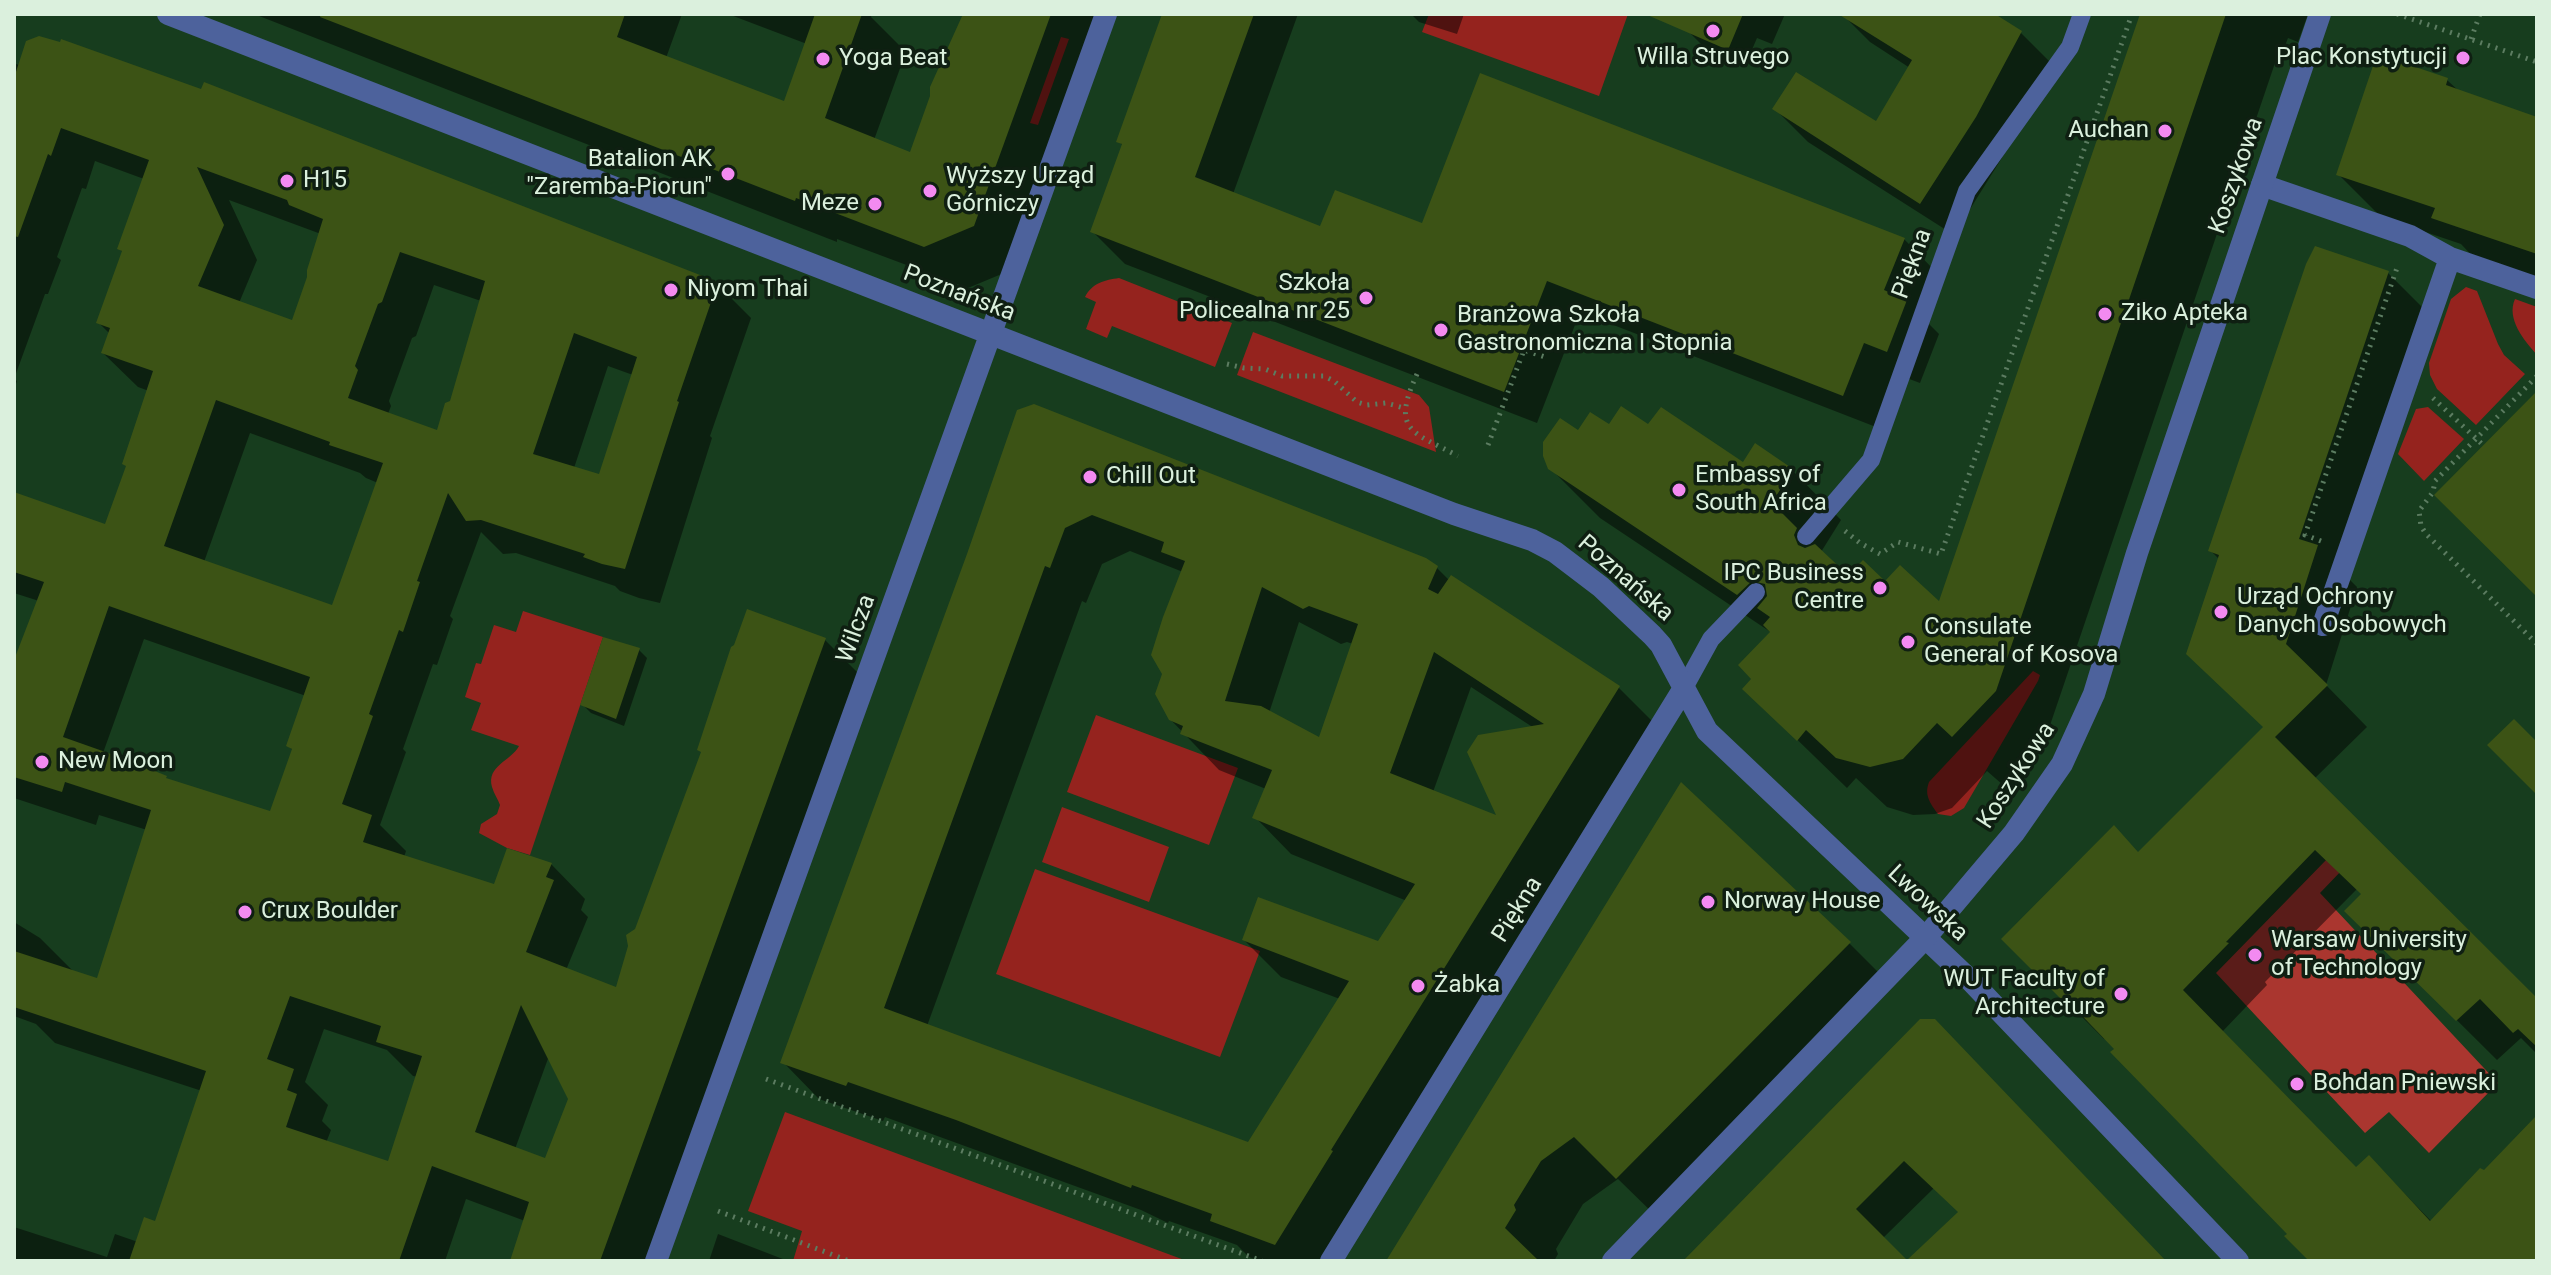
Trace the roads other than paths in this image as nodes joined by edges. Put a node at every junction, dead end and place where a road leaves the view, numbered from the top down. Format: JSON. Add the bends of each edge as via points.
{"nodes":[{"id":1,"x":168,"y":14,"type":"edge"},
{"id":2,"x":1106,"y":14,"type":"edge"},
{"id":3,"x":2082,"y":14,"type":"edge"},
{"id":4,"x":2320,"y":14,"type":"edge"},
{"id":5,"x":2262,"y":185,"type":"junction"},
{"id":6,"x":2450,"y":258,"type":"junction"},
{"id":7,"x":2537,"y":288,"type":"edge"},
{"id":8,"x":991,"y":334,"type":"junction"},
{"id":9,"x":1806,"y":536,"type":"dead end"},
{"id":10,"x":1756,"y":592,"type":"dead end"},
{"id":11,"x":2323,"y":625,"type":"dead end"},
{"id":12,"x":1684,"y":688,"type":"junction"},
{"id":13,"x":1926,"y":937,"type":"junction"},
{"id":14,"x":656,"y":1261,"type":"edge"},
{"id":15,"x":1331,"y":1261,"type":"edge"},
{"id":16,"x":1613,"y":1261,"type":"edge"},
{"id":17,"x":2238,"y":1261,"type":"edge"}],
"edges":[{"from":1,"to":8,"type":"street","name":"Poznańska"},
{"from":2,"to":8,"type":"street","name":"Wilcza"},
{"from":3,"to":9,"type":"lane","name":"Piękna","via":[[2070,47],[1967,191],[1871,460]]},
{"from":4,"to":5,"type":"street","name":"Koszykowa"},
{"from":5,"to":6,"type":"street","via":[[2410,236]]},
{"from":5,"to":13,"type":"street","name":"Koszykowa","via":[[2075,738],[2014,833]]},
{"from":6,"to":7,"type":"street"},
{"from":6,"to":11,"type":"street"},
{"from":8,"to":12,"type":"street","name":"Poznańska","via":[[1532,540],[1575,566],[1634,617],[1661,645]]},
{"from":8,"to":14,"type":"street","name":"Wilcza"},
{"from":10,"to":12,"type":"lane","name":"Piękna","via":[[1711,639]]},
{"from":12,"to":13,"type":"street","name":"Lwowska","via":[[1707,731]]},
{"from":12,"to":15,"type":"street","name":"Piękna"},
{"from":13,"to":16,"type":"street","name":"Koszykowa"},
{"from":13,"to":17,"type":"street","name":"Lwowska"}]}
